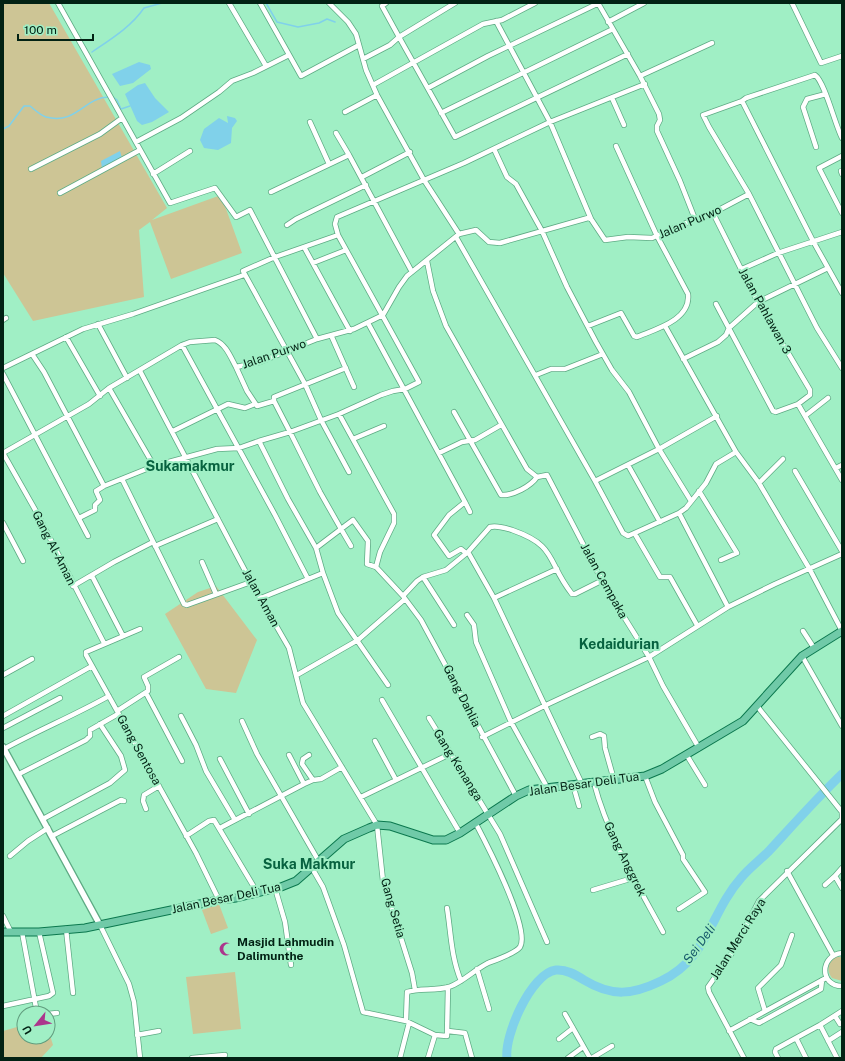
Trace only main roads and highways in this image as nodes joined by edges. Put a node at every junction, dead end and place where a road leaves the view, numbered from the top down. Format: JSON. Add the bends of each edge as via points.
{"nodes":[{"id":1,"x":842,"y":631,"type":"edge"},
{"id":2,"x":3,"y":932,"type":"edge"}],
"edges":[{"from":1,"to":2,"type":"main road","name":"Jalan Besar Deli Tua","via":[[802,656],[743,721],[662,769],[645,776],[529,790],[446,840],[438,841],[399,828],[377,825],[344,839],[296,881],[236,898],[66,930]]}]}
